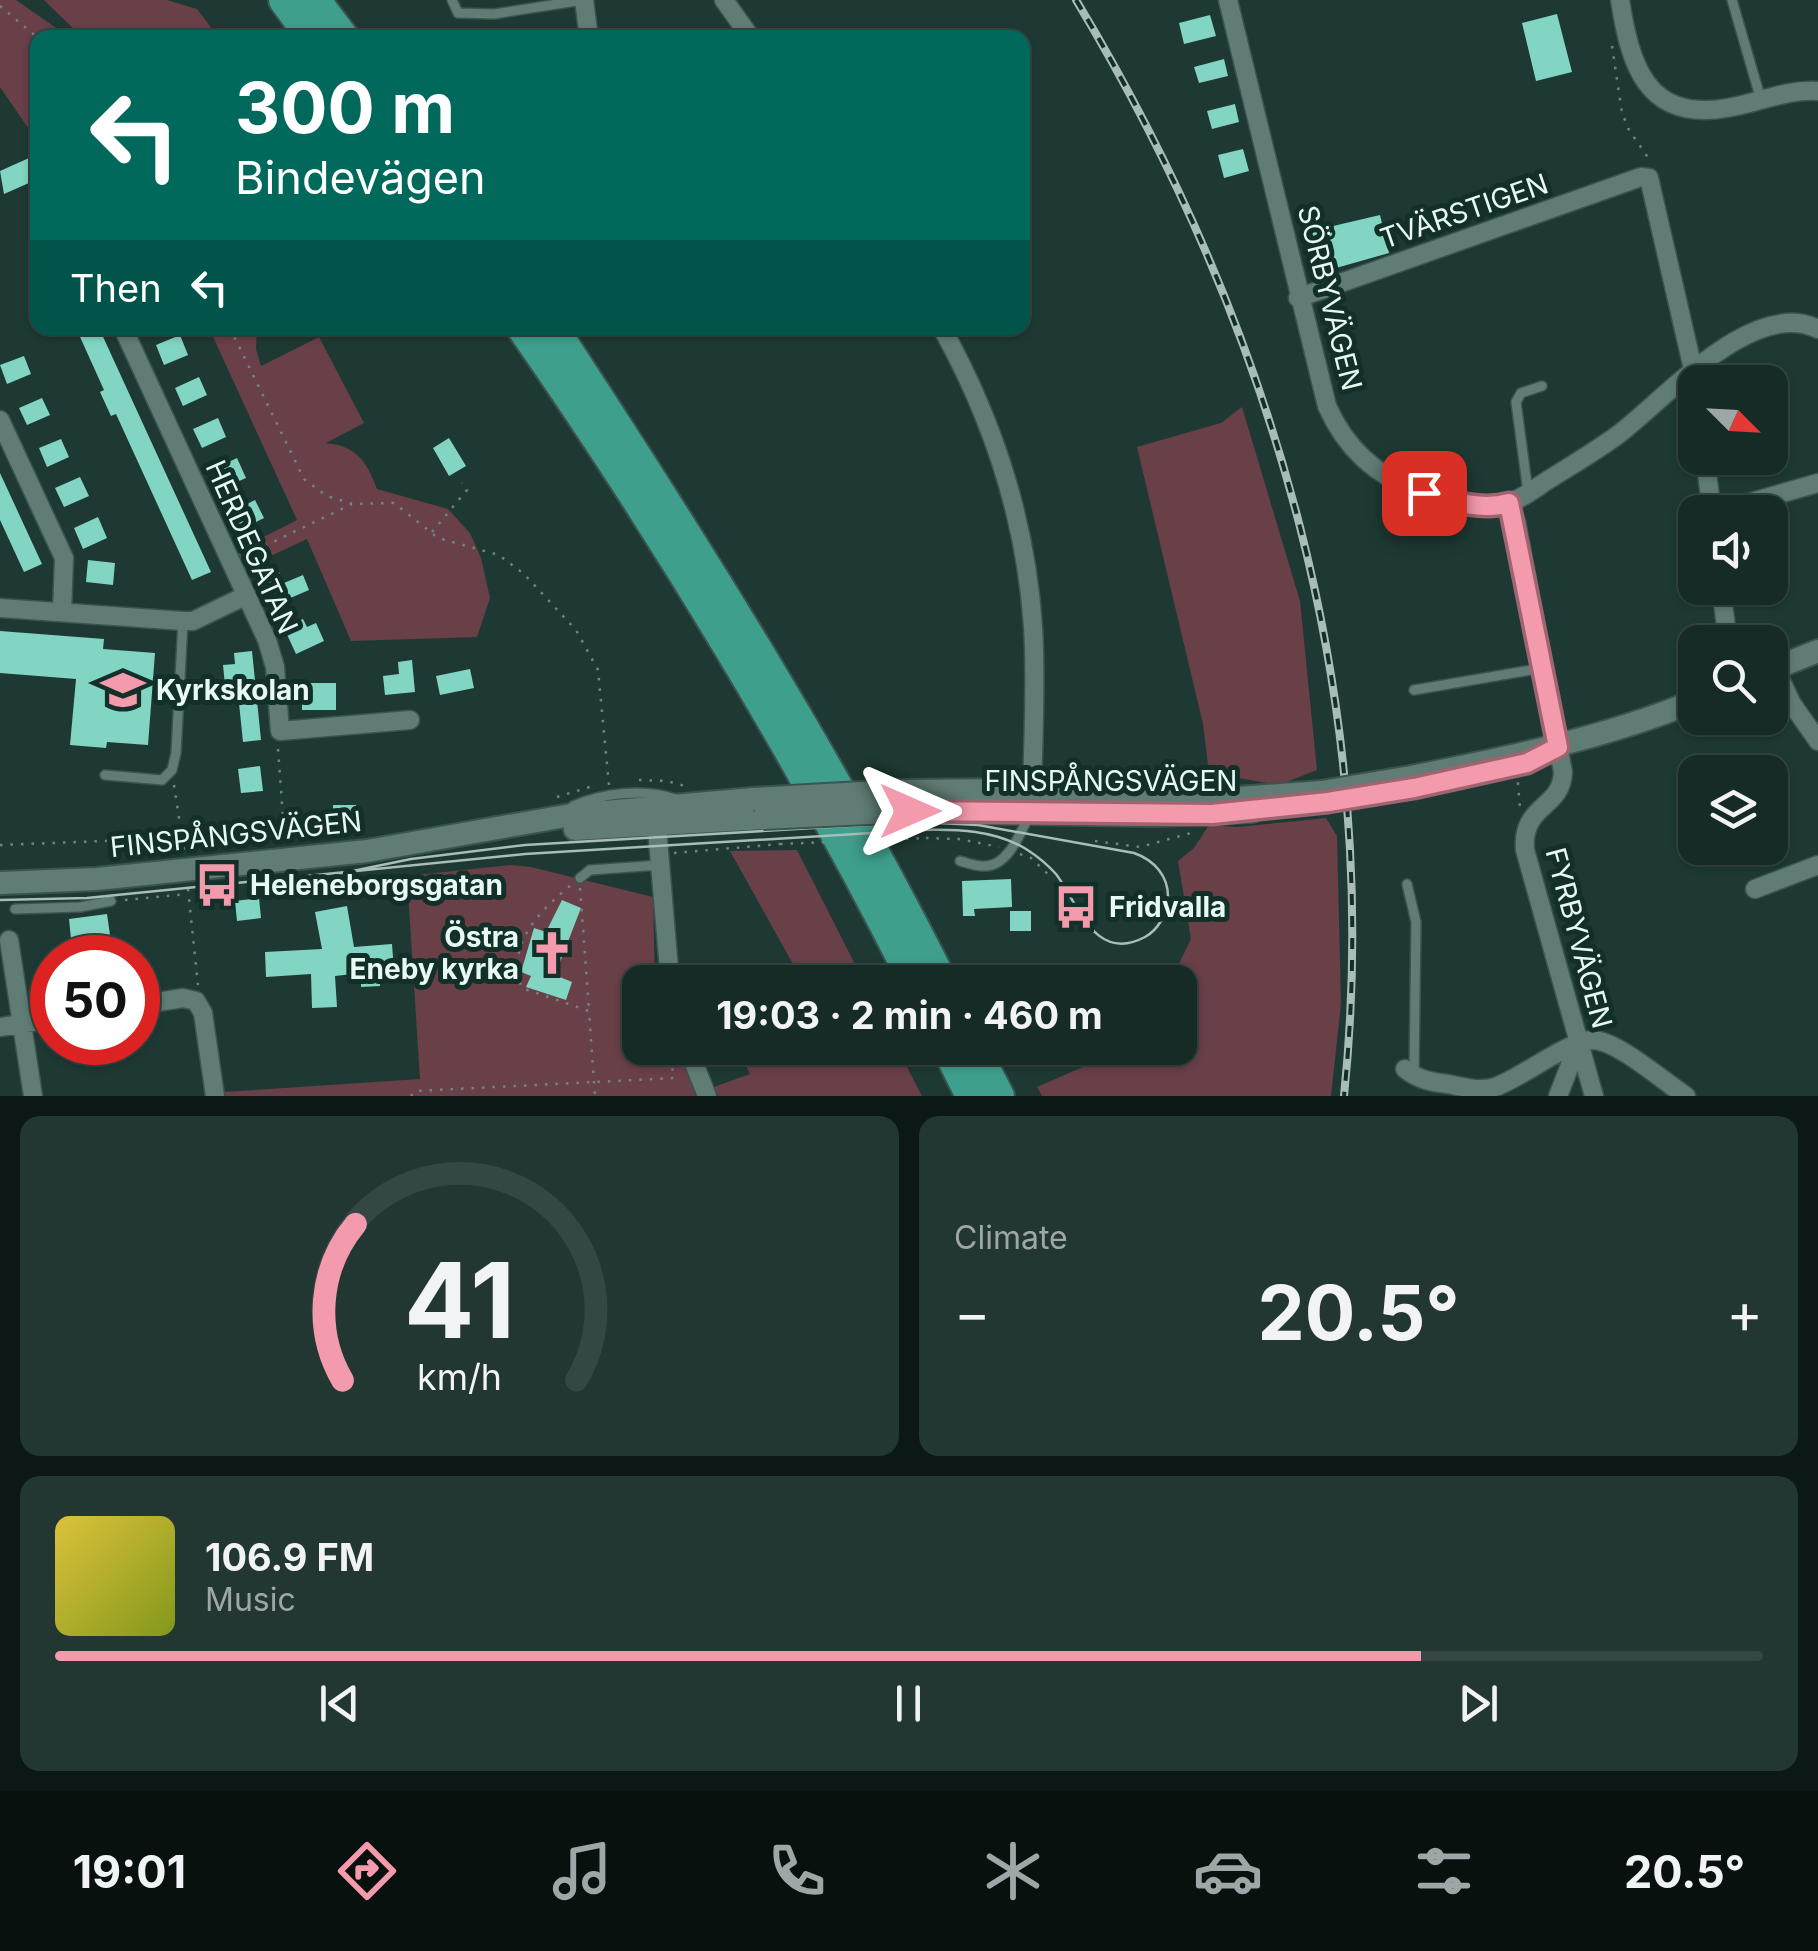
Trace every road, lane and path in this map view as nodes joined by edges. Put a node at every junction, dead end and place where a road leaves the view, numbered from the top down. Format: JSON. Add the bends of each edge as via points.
{"nodes":[{"id":1,"x":284,"y":0,"type":"edge"},
{"id":2,"x":316,"y":0,"type":"edge"},
{"id":3,"x":452,"y":0,"type":"edge"},
{"id":4,"x":583,"y":0,"type":"edge"},
{"id":5,"x":724,"y":0,"type":"edge"},
{"id":6,"x":1228,"y":0,"type":"edge"},
{"id":7,"x":1620,"y":0,"type":"edge"},
{"id":8,"x":1732,"y":0,"type":"edge"},
{"id":9,"x":0,"y":6,"type":"edge"},
{"id":10,"x":306,"y":30,"type":"edge"},
{"id":11,"x":338,"y":30,"type":"edge"},
{"id":12,"x":587,"y":30,"type":"edge"},
{"id":13,"x":745,"y":30,"type":"edge"},
{"id":14,"x":30,"y":31,"type":"edge"},
{"id":15,"x":1610,"y":38,"type":"dead end"},
{"id":16,"x":1818,"y":91,"type":"edge"},
{"id":17,"x":1762,"y":100,"type":"junction"},
{"id":18,"x":1649,"y":178,"type":"junction"},
{"id":19,"x":1298,"y":298,"type":"junction"},
{"id":20,"x":1818,"y":329,"type":"edge"},
{"id":21,"x":126,"y":335,"type":"edge"},
{"id":22,"x":233,"y":335,"type":"edge"},
{"id":23,"x":527,"y":335,"type":"edge"},
{"id":24,"x":558,"y":335,"type":"edge"},
{"id":25,"x":945,"y":335,"type":"edge"},
{"id":26,"x":1692,"y":365,"type":"edge"},
{"id":27,"x":1709,"y":365,"type":"edge"},
{"id":28,"x":1542,"y":386,"type":"dead end"},
{"id":29,"x":1678,"y":390,"type":"edge"},
{"id":30,"x":0,"y":420,"type":"edge"},
{"id":31,"x":462,"y":483,"type":"dead end"},
{"id":32,"x":1818,"y":483,"type":"edge"},
{"id":33,"x":1528,"y":492,"type":"junction"},
{"id":34,"x":1775,"y":495,"type":"edge"},
{"id":35,"x":1509,"y":503,"type":"junction"},
{"id":36,"x":353,"y":504,"type":"junction"},
{"id":37,"x":432,"y":533,"type":"junction"},
{"id":38,"x":230,"y":563,"type":"junction"},
{"id":39,"x":244,"y":596,"type":"junction"},
{"id":40,"x":0,"y":608,"type":"edge"},
{"id":41,"x":62,"y":612,"type":"junction"},
{"id":42,"x":183,"y":621,"type":"junction"},
{"id":43,"x":1818,"y":651,"type":"edge"},
{"id":44,"x":1788,"y":663,"type":"edge"},
{"id":45,"x":1543,"y":668,"type":"junction"},
{"id":46,"x":1414,"y":690,"type":"dead end"},
{"id":47,"x":1788,"y":697,"type":"edge"},
{"id":48,"x":1678,"y":707,"type":"edge"},
{"id":49,"x":410,"y":720,"type":"dead end"},
{"id":50,"x":280,"y":731,"type":"junction"},
{"id":51,"x":1818,"y":741,"type":"edge"},
{"id":52,"x":1558,"y":747,"type":"junction"},
{"id":53,"x":172,"y":770,"type":"junction"},
{"id":54,"x":1517,"y":772,"type":"dead end"},
{"id":55,"x":105,"y":775,"type":"dead end"},
{"id":56,"x":610,"y":796,"type":"junction"},
{"id":57,"x":1032,"y":801,"type":"junction"},
{"id":58,"x":687,"y":804,"type":"junction"},
{"id":59,"x":758,"y":808,"type":"junction"},
{"id":60,"x":656,"y":814,"type":"junction"},
{"id":61,"x":552,"y":819,"type":"junction"},
{"id":62,"x":279,"y":826,"type":"dead end"},
{"id":63,"x":1525,"y":829,"type":"junction"},
{"id":64,"x":1195,"y":831,"type":"dead end"},
{"id":65,"x":477,"y":834,"type":"junction"},
{"id":66,"x":1095,"y":840,"type":"dead end"},
{"id":67,"x":0,"y":845,"type":"edge"},
{"id":68,"x":1010,"y":850,"type":"junction"},
{"id":69,"x":659,"y":860,"type":"junction"},
{"id":70,"x":960,"y":861,"type":"dead end"},
{"id":71,"x":1818,"y":866,"type":"edge"},
{"id":72,"x":1051,"y":876,"type":"dead end"},
{"id":73,"x":580,"y":878,"type":"junction"},
{"id":74,"x":43,"y":881,"type":"junction"},
{"id":75,"x":0,"y":883,"type":"edge"},
{"id":76,"x":1407,"y":884,"type":"dead end"},
{"id":77,"x":1755,"y":889,"type":"dead end"},
{"id":78,"x":111,"y":902,"type":"joint"},
{"id":79,"x":40,"y":908,"type":"junction"},
{"id":80,"x":15,"y":909,"type":"dead end"},
{"id":81,"x":9,"y":940,"type":"dead end"},
{"id":82,"x":668,"y":965,"type":"edge"},
{"id":83,"x":905,"y":965,"type":"edge"},
{"id":84,"x":933,"y":965,"type":"edge"},
{"id":85,"x":196,"y":1001,"type":"junction"},
{"id":86,"x":160,"y":1002,"type":"edge"},
{"id":87,"x":589,"y":1011,"type":"junction"},
{"id":88,"x":30,"y":1023,"type":"edge"},
{"id":89,"x":21,"y":1024,"type":"junction"},
{"id":90,"x":0,"y":1027,"type":"edge"},
{"id":91,"x":1579,"y":1042,"type":"junction"},
{"id":92,"x":672,"y":1065,"type":"edge"},
{"id":93,"x":695,"y":1065,"type":"edge"},
{"id":94,"x":956,"y":1065,"type":"edge"},
{"id":95,"x":983,"y":1065,"type":"edge"},
{"id":96,"x":1410,"y":1072,"type":"joint"},
{"id":97,"x":594,"y":1082,"type":"junction"},
{"id":98,"x":33,"y":1096,"type":"edge"},
{"id":99,"x":215,"y":1096,"type":"edge"},
{"id":100,"x":411,"y":1096,"type":"edge"},
{"id":101,"x":595,"y":1096,"type":"edge"},
{"id":102,"x":708,"y":1096,"type":"edge"},
{"id":103,"x":971,"y":1096,"type":"edge"},
{"id":104,"x":999,"y":1096,"type":"edge"},
{"id":105,"x":1558,"y":1096,"type":"edge"},
{"id":106,"x":1594,"y":1096,"type":"edge"},
{"id":107,"x":1686,"y":1096,"type":"edge"}],
"edges":[{"from":1,"to":10,"type":"highway"},
{"from":2,"to":11,"type":"highway"},
{"from":3,"to":4,"type":"lane","via":[[458,13],[494,14]]},
{"from":4,"to":12,"type":"street"},
{"from":5,"to":13,"type":"street"},
{"from":6,"to":19,"type":"street","name":"SÖRBYVÄGEN"},
{"from":7,"to":17,"type":"street","via":[[1631,58],[1656,94],[1700,111]]},
{"from":8,"to":17,"type":"lane"},
{"from":9,"to":14,"type":"path"},
{"from":15,"to":18,"type":"path","via":[[1622,113],[1649,158]]},
{"from":16,"to":17,"type":"street"},
{"from":18,"to":19,"type":"street","name":"TVÄRSTIGEN"},
{"from":18,"to":26,"type":"street"},
{"from":19,"to":35,"type":"street","name":"SÖRBYVÄGEN","via":[[1327,406],[1358,455],[1424,493],[1466,504]]},
{"from":20,"to":27,"type":"street","via":[[1794,322],[1760,328]]},
{"from":21,"to":38,"type":"street","name":"HERDEGATAN"},
{"from":22,"to":36,"type":"path","via":[[304,479]]},
{"from":23,"to":83,"type":"highway","via":[[678,566]]},
{"from":24,"to":84,"type":"highway","via":[[800,722]]},
{"from":25,"to":57,"type":"street","via":[[984,419],[1020,530],[1033,630]]},
{"from":28,"to":33,"type":"lane","via":[[1521,393],[1516,402]]},
{"from":29,"to":33,"type":"street"},
{"from":30,"to":41,"type":"street","via":[[64,558]]},
{"from":31,"to":37,"type":"path","via":[[468,490]]},
{"from":32,"to":34,"type":"street"},
{"from":33,"to":35,"type":"street"},
{"from":35,"to":45,"type":"street","name":"FYRBYVÄGEN"},
{"from":36,"to":37,"type":"path","via":[[394,503]]},
{"from":36,"to":38,"type":"path"},
{"from":37,"to":56,"type":"path","via":[[509,561],[576,630],[598,670]]},
{"from":38,"to":39,"type":"street","name":"HERDEGATAN"},
{"from":39,"to":42,"type":"street"},
{"from":39,"to":50,"type":"street","name":"HERDEGATAN","via":[[275,667]]},
{"from":40,"to":41,"type":"street"},
{"from":41,"to":42,"type":"street"},
{"from":42,"to":53,"type":"lane"},
{"from":43,"to":44,"type":"main road"},
{"from":45,"to":46,"type":"lane"},
{"from":45,"to":52,"type":"street","name":"FYRBYVÄGEN"},
{"from":47,"to":51,"type":"street"},
{"from":48,"to":52,"type":"main road","name":"FINSPÅNGSVÄGEN"},
{"from":49,"to":50,"type":"street"},
{"from":50,"to":62,"type":"path"},
{"from":52,"to":57,"type":"main road","name":"FINSPÅNGSVÄGEN","bridge":true,"via":[[1325,797]]},
{"from":52,"to":63,"type":"street","name":"FYRBYVÄGEN","via":[[1560,787]]},
{"from":53,"to":55,"type":"lane","via":[[162,780]]},
{"from":53,"to":67,"type":"path","via":[[182,838]]},
{"from":54,"to":63,"type":"path"},
{"from":56,"to":58,"type":"lane","via":[[658,793]]},
{"from":56,"to":61,"type":"lane"},
{"from":57,"to":59,"type":"main road","name":"FINSPÅNGSVÄGEN","bridge":true},
{"from":57,"to":68,"type":"lane"},
{"from":58,"to":59,"type":"main road","name":"FINSPÅNGSVÄGEN"},
{"from":58,"to":60,"type":"main road","name":"FINSPÅNGSVÄGEN"},
{"from":59,"to":60,"type":"main road","name":"FINSPÅNGSVÄGEN"},
{"from":60,"to":61,"type":"main road","name":"FINSPÅNGSVÄGEN"},
{"from":60,"to":65,"type":"main road","name":"FINSPÅNGSVÄGEN"},
{"from":60,"to":69,"type":"street"},
{"from":61,"to":65,"type":"main road","name":"FINSPÅNGSVÄGEN"},
{"from":63,"to":91,"type":"street","name":"FYRBYVÄGEN","via":[[1525,850]]},
{"from":64,"to":66,"type":"path","via":[[1140,847]]},
{"from":65,"to":74,"type":"main road","name":"FINSPÅNGSVÄGEN","via":[[367,852]]},
{"from":68,"to":69,"type":"path","bridge":true,"via":[[926,838],[780,844]]},
{"from":68,"to":70,"type":"lane","via":[[986,866]]},
{"from":68,"to":72,"type":"path"},
{"from":69,"to":73,"type":"lane","via":[[590,870]]},
{"from":69,"to":82,"type":"street"},
{"from":71,"to":77,"type":"street"},
{"from":73,"to":87,"type":"path"},
{"from":73,"to":87,"type":"path","via":[[529,926],[517,967],[522,988]]},
{"from":74,"to":75,"type":"main road","name":"FINSPÅNGSVÄGEN"},
{"from":74,"to":79,"type":"lane"},
{"from":76,"to":96,"type":"lane","via":[[1416,936]]},
{"from":78,"to":79,"type":"lane"},
{"from":78,"to":85,"type":"path","via":[[188,894]]},
{"from":79,"to":80,"type":"lane"},
{"from":81,"to":89,"type":"street"},
{"from":85,"to":86,"type":"street"},
{"from":85,"to":99,"type":"street"},
{"from":87,"to":97,"type":"path"},
{"from":88,"to":89,"type":"street"},
{"from":89,"to":90,"type":"street"},
{"from":89,"to":98,"type":"street"},
{"from":91,"to":96,"type":"street","via":[[1494,1088],[1420,1080]]},
{"from":91,"to":105,"type":"street"},
{"from":91,"to":106,"type":"street","name":"FYRBYVÄGEN"},
{"from":91,"to":107,"type":"street","via":[[1613,1046]]},
{"from":92,"to":97,"type":"path","via":[[674,1078]]},
{"from":93,"to":102,"type":"street"},
{"from":94,"to":103,"type":"highway"},
{"from":95,"to":104,"type":"highway"},
{"from":97,"to":100,"type":"path"},
{"from":97,"to":101,"type":"path"}]}
